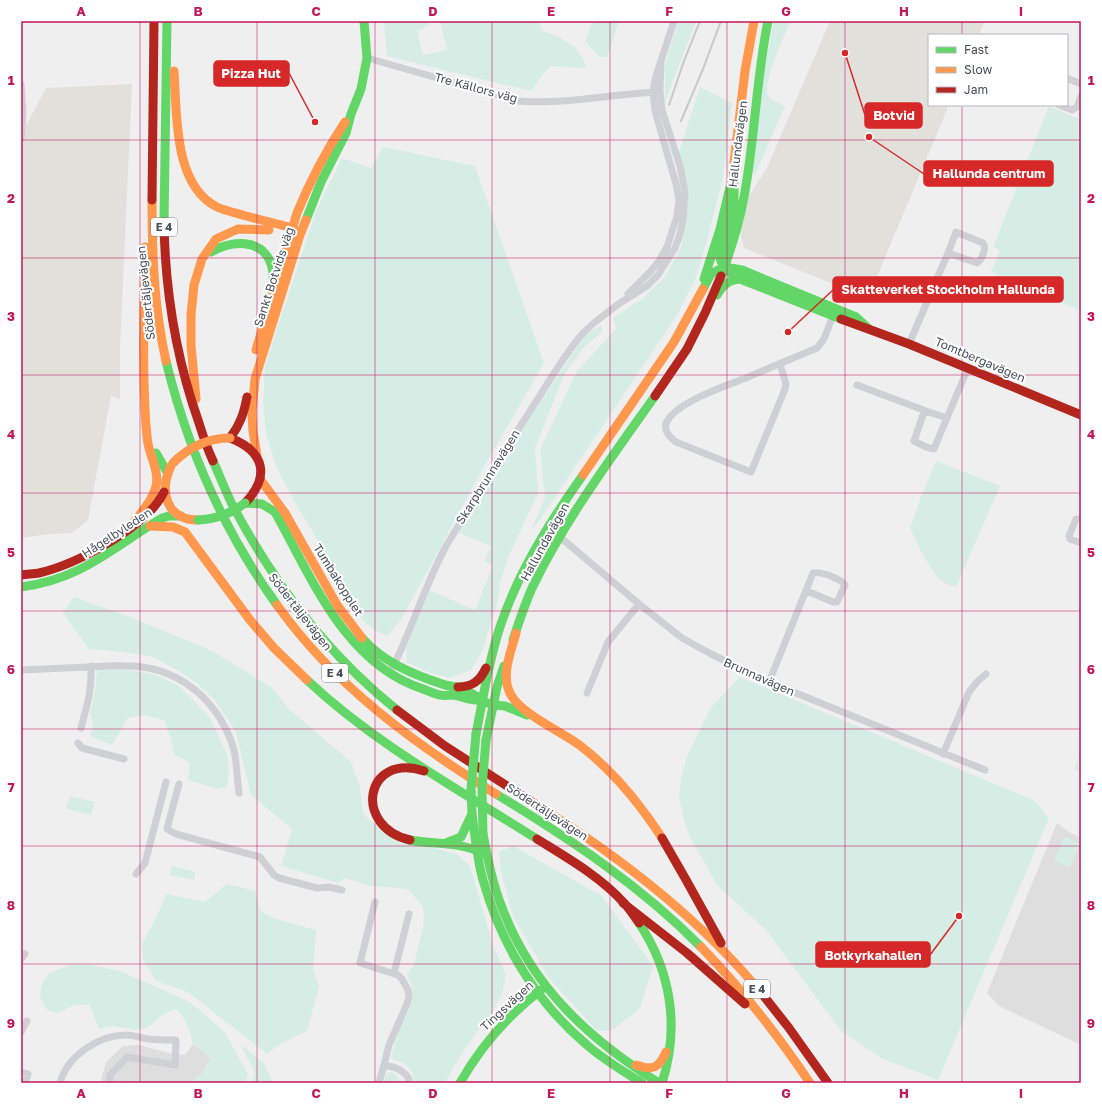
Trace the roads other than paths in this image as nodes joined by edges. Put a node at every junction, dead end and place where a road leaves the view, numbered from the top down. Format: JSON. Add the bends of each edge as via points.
{"nodes":[{"id":1,"x":154,"y":21,"type":"edge"},
{"id":2,"x":169,"y":21,"type":"edge"},
{"id":3,"x":364,"y":21,"type":"edge"},
{"id":4,"x":674,"y":21,"type":"edge"},
{"id":5,"x":754,"y":21,"type":"edge"},
{"id":6,"x":768,"y":21,"type":"edge"},
{"id":7,"x":367,"y":58,"type":"junction"},
{"id":8,"x":1068,"y":78,"type":"edge"},
{"id":9,"x":21,"y":84,"type":"edge"},
{"id":10,"x":1081,"y":84,"type":"edge"},
{"id":11,"x":657,"y":92,"type":"junction"},
{"id":12,"x":1081,"y":96,"type":"edge"},
{"id":13,"x":1062,"y":106,"type":"edge"},
{"id":14,"x":21,"y":139,"type":"edge"},
{"id":15,"x":152,"y":154,"type":"junction"},
{"id":16,"x":734,"y":166,"type":"junction"},
{"id":17,"x":736,"y":230,"type":"junction"},
{"id":18,"x":295,"y":233,"type":"junction"},
{"id":19,"x":948,"y":253,"type":"junction"},
{"id":20,"x":202,"y":259,"type":"junction"},
{"id":21,"x":724,"y":267,"type":"junction"},
{"id":22,"x":741,"y":275,"type":"junction"},
{"id":23,"x":698,"y":297,"type":"junction"},
{"id":24,"x":269,"y":304,"type":"junction"},
{"id":25,"x":834,"y":313,"type":"junction"},
{"id":26,"x":699,"y":326,"type":"junction"},
{"id":27,"x":909,"y":344,"type":"junction"},
{"id":28,"x":780,"y":364,"type":"junction"},
{"id":29,"x":968,"y":368,"type":"junction"},
{"id":30,"x":857,"y":385,"type":"dead end"},
{"id":31,"x":926,"y":411,"type":"junction"},
{"id":32,"x":1081,"y":415,"type":"edge"},
{"id":33,"x":947,"y":418,"type":"junction"},
{"id":34,"x":146,"y":423,"type":"junction"},
{"id":35,"x":200,"y":428,"type":"junction"},
{"id":36,"x":230,"y":438,"type":"junction"},
{"id":37,"x":257,"y":456,"type":"junction"},
{"id":38,"x":167,"y":472,"type":"junction"},
{"id":39,"x":260,"y":479,"type":"junction"},
{"id":40,"x":164,"y":492,"type":"junction"},
{"id":41,"x":246,"y":504,"type":"junction"},
{"id":42,"x":557,"y":512,"type":"junction"},
{"id":43,"x":184,"y":517,"type":"junction"},
{"id":44,"x":1081,"y":519,"type":"edge"},
{"id":45,"x":150,"y":526,"type":"junction"},
{"id":46,"x":130,"y":527,"type":"junction"},
{"id":47,"x":560,"y":537,"type":"junction"},
{"id":48,"x":540,"y":542,"type":"junction"},
{"id":49,"x":1081,"y":544,"type":"edge"},
{"id":50,"x":203,"y":556,"type":"junction"},
{"id":51,"x":21,"y":575,"type":"edge"},
{"id":52,"x":21,"y":587,"type":"edge"},
{"id":53,"x":807,"y":591,"type":"junction"},
{"id":54,"x":639,"y":604,"type":"junction"},
{"id":55,"x":499,"y":632,"type":"junction"},
{"id":56,"x":516,"y":633,"type":"junction"},
{"id":57,"x":394,"y":664,"type":"junction"},
{"id":58,"x":91,"y":666,"type":"junction"},
{"id":59,"x":21,"y":670,"type":"edge"},
{"id":60,"x":390,"y":673,"type":"junction"},
{"id":61,"x":986,"y":674,"type":"dead end"},
{"id":62,"x":769,"y":682,"type":"junction"},
{"id":63,"x":456,"y":687,"type":"junction"},
{"id":64,"x":587,"y":693,"type":"dead end"},
{"id":65,"x":441,"y":695,"type":"junction"},
{"id":66,"x":482,"y":700,"type":"junction"},
{"id":67,"x":493,"y":705,"type":"junction"},
{"id":68,"x":478,"y":720,"type":"junction"},
{"id":69,"x":542,"y":721,"type":"junction"},
{"id":70,"x":81,"y":728,"type":"dead end"},
{"id":71,"x":78,"y":744,"type":"dead end"},
{"id":72,"x":942,"y":754,"type":"junction"},
{"id":73,"x":124,"y":759,"type":"dead end"},
{"id":74,"x":985,"y":770,"type":"dead end"},
{"id":75,"x":435,"y":775,"type":"junction"},
{"id":76,"x":166,"y":782,"type":"dead end"},
{"id":77,"x":179,"y":784,"type":"dead end"},
{"id":78,"x":239,"y":793,"type":"dead end"},
{"id":79,"x":472,"y":814,"type":"junction"},
{"id":80,"x":445,"y":844,"type":"junction"},
{"id":81,"x":477,"y":850,"type":"junction"},
{"id":82,"x":488,"y":861,"type":"junction"},
{"id":83,"x":136,"y":874,"type":"dead end"},
{"id":84,"x":342,"y":890,"type":"dead end"},
{"id":85,"x":375,"y":902,"type":"dead end"},
{"id":86,"x":623,"y":902,"type":"junction"},
{"id":87,"x":409,"y":914,"type":"dead end"},
{"id":88,"x":730,"y":958,"type":"junction"},
{"id":89,"x":394,"y":973,"type":"junction"},
{"id":90,"x":546,"y":987,"type":"junction"},
{"id":91,"x":536,"y":993,"type":"junction"},
{"id":92,"x":27,"y":1021,"type":"dead end"},
{"id":93,"x":772,"y":1029,"type":"junction"},
{"id":94,"x":21,"y":1032,"type":"edge"},
{"id":95,"x":671,"y":1035,"type":"junction"},
{"id":96,"x":626,"y":1062,"type":"junction"},
{"id":97,"x":384,"y":1065,"type":"junction"},
{"id":98,"x":21,"y":1072,"type":"edge"},
{"id":99,"x":25,"y":1083,"type":"edge"},
{"id":100,"x":60,"y":1083,"type":"edge"},
{"id":101,"x":109,"y":1083,"type":"edge"},
{"id":102,"x":379,"y":1083,"type":"edge"},
{"id":103,"x":408,"y":1083,"type":"edge"},
{"id":104,"x":460,"y":1083,"type":"edge"},
{"id":105,"x":642,"y":1083,"type":"edge"},
{"id":106,"x":659,"y":1083,"type":"edge"},
{"id":107,"x":662,"y":1083,"type":"edge"},
{"id":108,"x":810,"y":1083,"type":"edge"},
{"id":109,"x":828,"y":1083,"type":"edge"}],
"edges":[{"from":1,"to":15,"type":"main road","name":"Södertäljevägen","number":"E 4"},
{"from":2,"to":18,"type":"main road","via":[[181,150],[186,171],[194,186],[213,205]]},
{"from":2,"to":35,"type":"main road","number":"E 4","via":[[164,232],[167,281],[173,331],[183,376]]},
{"from":3,"to":7,"type":"main road","name":"Sankt Botvids väg"},
{"from":4,"to":11,"type":"street","name":"Skarpbrunnavägen","via":[[655,80]]},
{"from":5,"to":16,"type":"main road","name":"Hallundavägen","via":[[745,71]]},
{"from":6,"to":17,"type":"main road","name":"Hallundavägen","via":[[744,195]]},
{"from":7,"to":11,"type":"street","name":"Tre Källors väg","via":[[518,101],[558,102]]},
{"from":7,"to":18,"type":"main road","name":"Sankt Botvids väg","via":[[361,89],[346,133]]},
{"from":8,"to":10,"type":"street"},
{"from":9,"to":14,"type":"street"},
{"from":11,"to":57,"type":"street","name":"Skarpbrunnavägen","via":[[655,111],[679,200],[677,216],[667,247],[650,272],[620,303],[583,333],[567,354],[458,525],[435,566]]},
{"from":12,"to":13,"type":"street","via":[[1075,109]]},
{"from":15,"to":34,"type":"main road","via":[[146,204],[143,350]]},
{"from":15,"to":93,"type":"main road","name":"Södertäljevägen","number":"E 4","via":[[152,233],[156,306],[174,396],[207,487],[263,587],[326,664],[365,701],[447,762],[571,840],[658,907],[700,945],[738,985]]},
{"from":16,"to":21,"type":"main road","name":"Hallundavägen","via":[[734,206],[720,258]]},
{"from":16,"to":23,"type":"main road","name":"Hallundavägen","via":[[720,229]]},
{"from":17,"to":21,"type":"main road","name":"Hallundavägen"},
{"from":17,"to":22,"type":"main road","via":[[732,258]]},
{"from":18,"to":20,"type":"main road","via":[[253,227],[233,230],[209,247]]},
{"from":18,"to":24,"type":"main road","name":"Sankt Botvids väg"},
{"from":18,"to":37,"type":"main road","name":"Sankt Botvids väg","via":[[255,379],[252,412]]},
{"from":19,"to":19,"type":"street","via":[[977,264],[985,248],[983,243],[956,232]]},
{"from":19,"to":27,"type":"street"},
{"from":20,"to":24,"type":"main road","via":[[213,250],[233,242],[254,245],[269,259],[273,268],[274,280]]},
{"from":20,"to":35,"type":"main road","via":[[192,295],[190,339]]},
{"from":21,"to":22,"type":"main road","name":"Tomtbergavägen"},
{"from":21,"to":23,"type":"main road","name":"Hallundavägen","via":[[711,274]]},
{"from":21,"to":26,"type":"main road","name":"Hallundavägen"},
{"from":22,"to":25,"type":"main road","name":"Tomtbergavägen"},
{"from":22,"to":26,"type":"main road","via":[[722,286]]},
{"from":23,"to":42,"type":"main road","name":"Hallundavägen","via":[[674,342]]},
{"from":24,"to":36,"type":"main road","name":"Sankt Botvids väg","via":[[252,367],[244,415]]},
{"from":25,"to":27,"type":"main road","name":"Tomtbergavägen","via":[[853,324]]},
{"from":25,"to":28,"type":"street","via":[[824,339],[817,348]]},
{"from":26,"to":47,"type":"main road","name":"Hallundavägen"},
{"from":27,"to":29,"type":"main road","name":"Tomtbergavägen"},
{"from":28,"to":28,"type":"street","via":[[693,400],[669,417],[665,431],[676,442],[751,472],[785,390],[786,384]]},
{"from":29,"to":32,"type":"main road","name":"Tomtbergavägen"},
{"from":29,"to":33,"type":"street"},
{"from":30,"to":31,"type":"street"},
{"from":31,"to":33,"type":"street"},
{"from":31,"to":33,"type":"street","via":[[914,441],[926,448],[934,448]]},
{"from":34,"to":38,"type":"main road","via":[[155,450]]},
{"from":34,"to":46,"type":"main road","via":[[156,472],[156,487]]},
{"from":35,"to":88,"type":"main road","number":"E 4","via":[[227,493],[276,579],[336,653],[374,692],[418,728],[456,754],[570,825],[614,856],[666,897]]},
{"from":36,"to":37,"type":"main road","via":[[246,444]]},
{"from":36,"to":38,"type":"main road","bridge":true,"via":[[214,439],[188,449],[173,462]]},
{"from":37,"to":39,"type":"main road"},
{"from":38,"to":40,"type":"main road"},
{"from":39,"to":41,"type":"main road"},
{"from":39,"to":57,"type":"main road","name":"Tumbakopplet","via":[[285,513],[349,622],[369,646]]},
{"from":40,"to":43,"type":"main road","via":[[170,506]]},
{"from":40,"to":46,"type":"main road","name":"Hågelbyleden","via":[[158,504]]},
{"from":41,"to":43,"type":"main road","bridge":true,"via":[[216,519],[198,520]]},
{"from":41,"to":60,"type":"main road","name":"Tumbakopplet","via":[[265,504],[275,512],[327,607],[365,655]]},
{"from":42,"to":47,"type":"street","via":[[556,531]]},
{"from":42,"to":48,"type":"main road","name":"Hallundavägen"},
{"from":43,"to":45,"type":"main road","name":"Hågelbyleden","via":[[169,516]]},
{"from":43,"to":50,"type":"main road"},
{"from":44,"to":49,"type":"street","via":[[1076,519],[1069,536]]},
{"from":45,"to":50,"type":"main road","via":[[179,528]]},
{"from":45,"to":52,"type":"main road","name":"Hågelbyleden","via":[[107,556],[81,569],[46,583]]},
{"from":46,"to":51,"type":"main road","name":"Hågelbyleden","via":[[73,561],[45,572]]},
{"from":47,"to":48,"type":"street"},
{"from":47,"to":54,"type":"street","name":"Brunnavägen"},
{"from":47,"to":56,"type":"main road","name":"Hallundavägen","via":[[533,586]]},
{"from":48,"to":55,"type":"main road","name":"Hallundavägen","via":[[515,589]]},
{"from":50,"to":75,"type":"main road","via":[[253,624],[326,698],[364,728]]},
{"from":53,"to":53,"type":"street","via":[[813,573],[818,572],[842,581],[845,585],[838,602]]},
{"from":53,"to":62,"type":"street"},
{"from":54,"to":62,"type":"street","name":"Brunnavägen","via":[[682,638]]},
{"from":54,"to":64,"type":"street","via":[[608,642]]},
{"from":55,"to":63,"type":"main road","via":[[481,678],[470,686]]},
{"from":55,"to":66,"type":"main road","name":"Hallundavägen"},
{"from":56,"to":67,"type":"main road","name":"Hallundavägen"},
{"from":56,"to":69,"type":"main road","via":[[508,663],[507,682],[510,693],[519,704]]},
{"from":57,"to":60,"type":"street","name":"Skarpbrunnavägen"},
{"from":57,"to":63,"type":"main road","name":"Tumbakopplet","via":[[444,685]]},
{"from":58,"to":59,"type":"street"},
{"from":58,"to":70,"type":"street","via":[[90,695]]},
{"from":58,"to":78,"type":"street","via":[[148,667],[181,680],[193,688],[217,712],[225,726],[234,751]]},
{"from":60,"to":65,"type":"main road","name":"Tumbakopplet","via":[[399,680]]},
{"from":61,"to":72,"type":"street","via":[[969,692]]},
{"from":62,"to":72,"type":"street","name":"Brunnavägen"},
{"from":63,"to":66,"type":"main road","name":"Tumbakopplet"},
{"from":65,"to":66,"type":"main road","name":"Tumbakopplet"},
{"from":65,"to":68,"type":"main road","name":"Tumbakopplet","via":[[472,707]]},
{"from":66,"to":67,"type":"main road","name":"Tumbakopplet"},
{"from":66,"to":68,"type":"main road","name":"Hallundavägen"},
{"from":67,"to":69,"type":"main road","name":"Tumbakopplet","via":[[505,706]]},
{"from":67,"to":82,"type":"main road","name":"Hallundavägen","bridge":true,"via":[[482,762],[481,789],[483,834]]},
{"from":68,"to":79,"type":"main road","name":"Hallundavägen","bridge":true,"via":[[471,789]]},
{"from":69,"to":88,"type":"main road","via":[[595,758],[634,799],[657,831]]},
{"from":71,"to":73,"type":"street","via":[[82,748]]},
{"from":72,"to":74,"type":"street","name":"Brunnavägen"},
{"from":75,"to":80,"type":"main road","via":[[405,767],[395,768],[380,778],[372,794],[371,803],[381,825],[393,835]]},
{"from":75,"to":86,"type":"main road","via":[[551,848]]},
{"from":76,"to":83,"type":"street","via":[[145,863]]},
{"from":77,"to":84,"type":"street","via":[[166,829],[260,857],[279,878],[316,888]]},
{"from":79,"to":80,"type":"main road","via":[[461,836]]},
{"from":79,"to":81,"type":"main road","name":"Hallundavägen"},
{"from":80,"to":81,"type":"main road"},
{"from":81,"to":82,"type":"main road"},
{"from":81,"to":91,"type":"main road","name":"Hallundavägen","via":[[483,880],[505,939]]},
{"from":82,"to":90,"type":"main road","name":"Hallundavägen","via":[[492,879],[510,925],[524,954]]},
{"from":85,"to":89,"type":"street","via":[[360,963]]},
{"from":86,"to":93,"type":"main road","via":[[687,953]]},
{"from":86,"to":95,"type":"main road","via":[[651,942],[665,976],[670,996]]},
{"from":87,"to":89,"type":"street"},
{"from":88,"to":109,"type":"main road","number":"E 4","via":[[783,1020]]},
{"from":89,"to":97,"type":"street","via":[[406,984],[409,996],[389,1045]]},
{"from":90,"to":91,"type":"main road","name":"Tingsvägen"},
{"from":90,"to":96,"type":"main road","name":"Hallundavägen","via":[[569,1014]]},
{"from":91,"to":104,"type":"main road","name":"Tingsvägen","via":[[492,1034]]},
{"from":91,"to":105,"type":"main road","name":"Hallundavägen","via":[[556,1017],[586,1045],[606,1061]]},
{"from":92,"to":94,"type":"street"},
{"from":93,"to":108,"type":"main road","name":"Södertäljevägen","number":"E 4"},
{"from":95,"to":96,"type":"main road","via":[[664,1059],[657,1067],[644,1069]]},
{"from":95,"to":107,"type":"main road","via":[[670,1054]]},
{"from":96,"to":106,"type":"main road","name":"Hallundavägen"},
{"from":97,"to":102,"type":"street"},
{"from":97,"to":103,"type":"street","via":[[401,1070],[409,1079]]},
{"from":98,"to":99,"type":"street","via":[[28,1074]]},
{"from":100,"to":101,"type":"street","via":[[67,1068],[80,1053],[93,1044],[111,1037],[127,1035],[176,1040],[175,1065],[127,1057],[110,1075]]}]}
